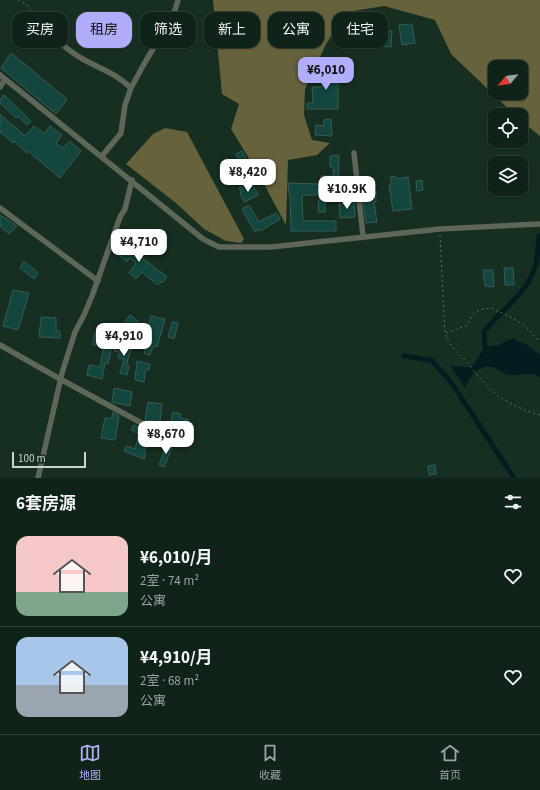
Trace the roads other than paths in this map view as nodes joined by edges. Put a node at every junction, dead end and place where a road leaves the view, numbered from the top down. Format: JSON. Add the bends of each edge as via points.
{"nodes":[{"id":1,"x":178,"y":0,"type":"edge"},
{"id":2,"x":66,"y":48,"type":"edge"},
{"id":3,"x":0,"y":75,"type":"edge"},
{"id":4,"x":5,"y":79,"type":"junction"},
{"id":5,"x":0,"y":88,"type":"edge"},
{"id":6,"x":131,"y":88,"type":"junction"},
{"id":7,"x":354,"y":153,"type":"dead end"},
{"id":8,"x":102,"y":156,"type":"junction"},
{"id":9,"x":132,"y":180,"type":"junction"},
{"id":10,"x":0,"y":208,"type":"edge"},
{"id":11,"x":540,"y":224,"type":"edge"},
{"id":12,"x":363,"y":236,"type":"junction"},
{"id":13,"x":98,"y":281,"type":"junction"},
{"id":14,"x":0,"y":345,"type":"edge"},
{"id":15,"x":60,"y":380,"type":"junction"},
{"id":16,"x":147,"y":426,"type":"dead end"},
{"id":17,"x":38,"y":478,"type":"edge"}],
"edges":[{"from":1,"to":6,"type":"street","via":[[175,10]]},
{"from":2,"to":6,"type":"street","via":[[80,58],[114,74]]},
{"from":3,"to":4,"type":"street"},
{"from":4,"to":5,"type":"street"},
{"from":4,"to":8,"type":"street"},
{"from":6,"to":8,"type":"street","via":[[125,105],[121,133]]},
{"from":7,"to":12,"type":"street"},
{"from":8,"to":9,"type":"street"},
{"from":9,"to":12,"type":"street","via":[[203,238],[219,247],[271,247]]},
{"from":9,"to":13,"type":"street","via":[[125,209]]},
{"from":10,"to":13,"type":"street"},
{"from":11,"to":12,"type":"street"},
{"from":13,"to":15,"type":"street","via":[[75,332]]},
{"from":14,"to":15,"type":"street"},
{"from":15,"to":16,"type":"street"},
{"from":15,"to":17,"type":"street"}]}
